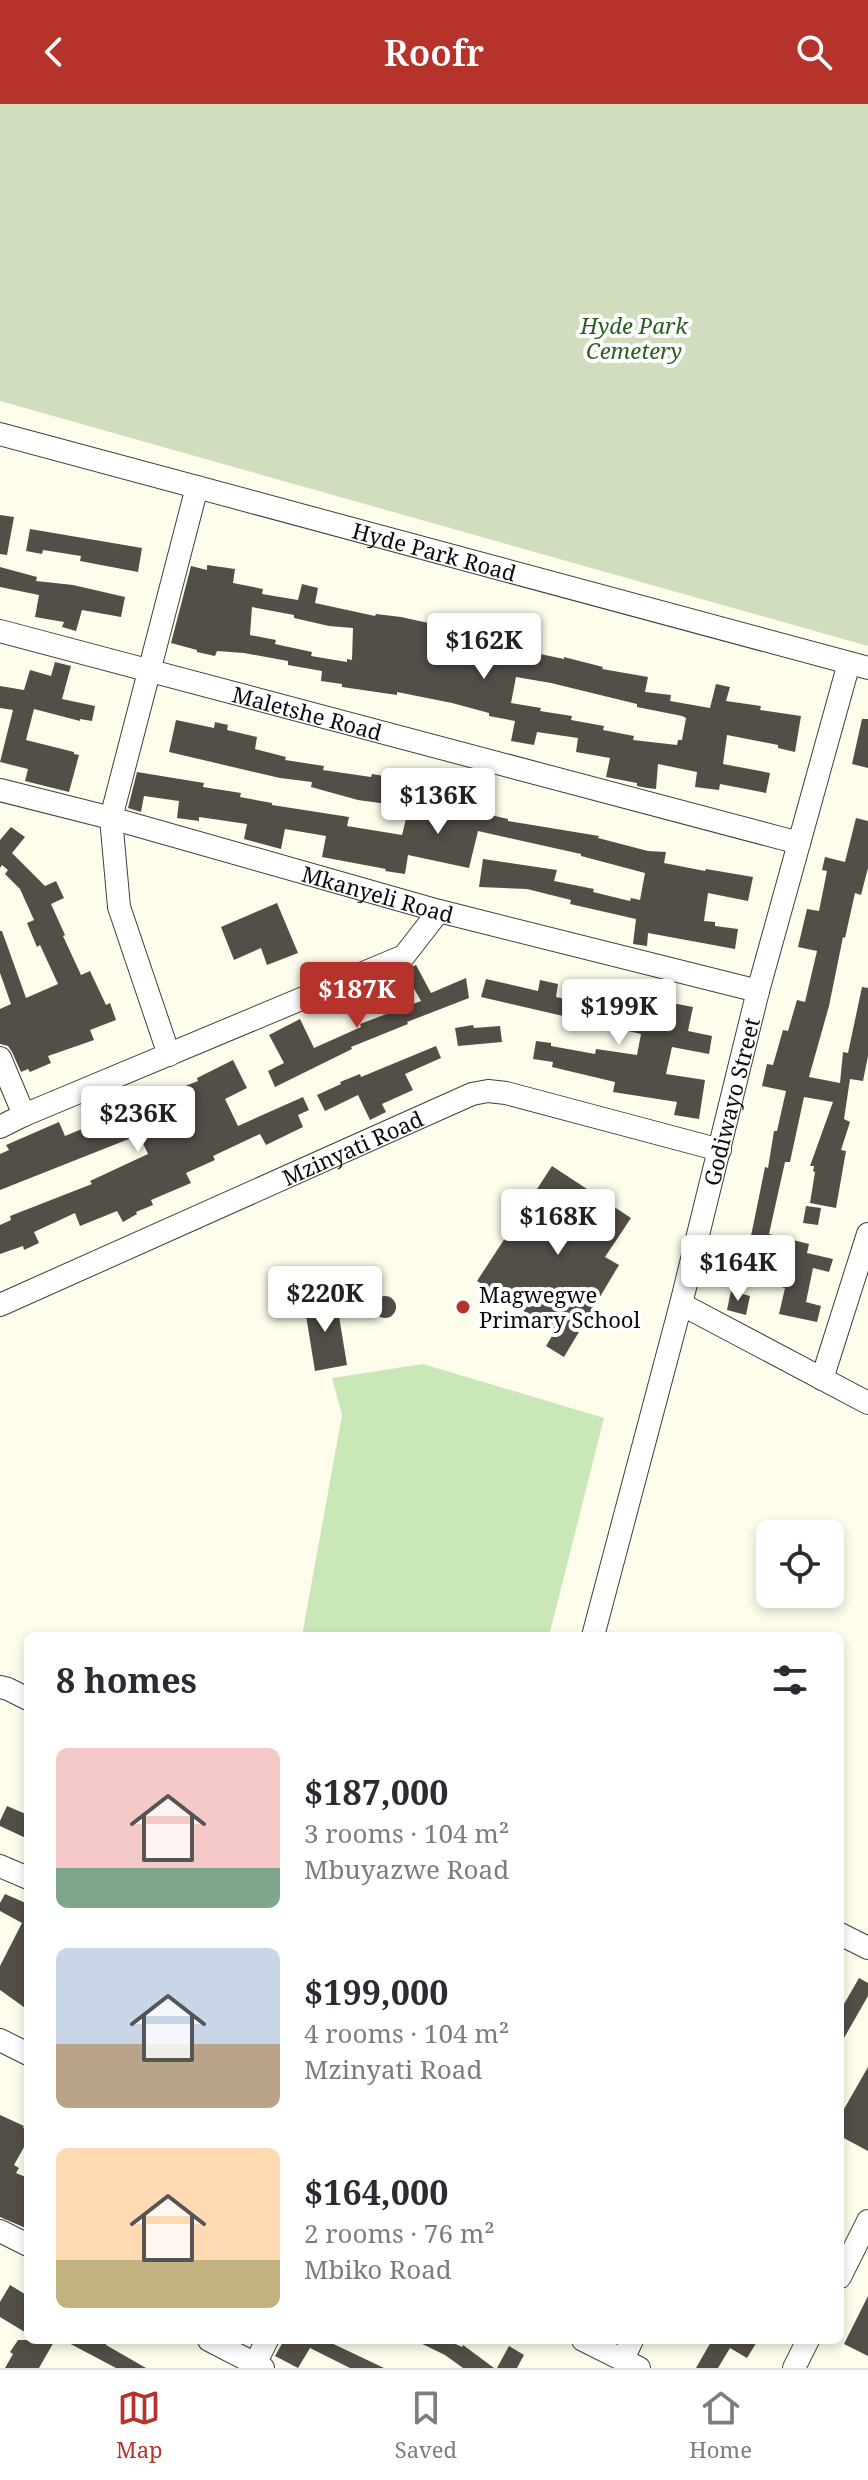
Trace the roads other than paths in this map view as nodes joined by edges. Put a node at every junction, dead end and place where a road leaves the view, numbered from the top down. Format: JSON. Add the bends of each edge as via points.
{"nodes":[{"id":1,"x":0,"y":434,"type":"edge"},
{"id":2,"x":197,"y":487,"type":"junction"},
{"id":3,"x":0,"y":631,"type":"edge"},
{"id":4,"x":858,"y":665,"type":"edge"},
{"id":5,"x":149,"y":669,"type":"junction"},
{"id":6,"x":0,"y":790,"type":"edge"},
{"id":7,"x":111,"y":818,"type":"junction"},
{"id":8,"x":799,"y":843,"type":"junction"},
{"id":9,"x":439,"y":911,"type":"junction"},
{"id":10,"x":758,"y":991,"type":"junction"},
{"id":11,"x":169,"y":1055,"type":"junction"},
{"id":12,"x":0,"y":1058,"type":"edge"},
{"id":13,"x":24,"y":1115,"type":"junction"},
{"id":14,"x":0,"y":1127,"type":"edge"},
{"id":15,"x":720,"y":1150,"type":"junction"},
{"id":16,"x":868,"y":1234,"type":"edge"},
{"id":17,"x":681,"y":1304,"type":"junction"},
{"id":18,"x":0,"y":1305,"type":"edge"},
{"id":19,"x":822,"y":1379,"type":"junction"},
{"id":20,"x":868,"y":1403,"type":"edge"},
{"id":21,"x":594,"y":1632,"type":"edge"},
{"id":22,"x":0,"y":1687,"type":"edge"},
{"id":23,"x":24,"y":1697,"type":"edge"},
{"id":24,"x":0,"y":1866,"type":"edge"},
{"id":25,"x":24,"y":1876,"type":"edge"},
{"id":26,"x":844,"y":1936,"type":"edge"},
{"id":27,"x":868,"y":1948,"type":"edge"},
{"id":28,"x":0,"y":2040,"type":"edge"},
{"id":29,"x":24,"y":2052,"type":"edge"},
{"id":30,"x":868,"y":2221,"type":"edge"},
{"id":31,"x":0,"y":2231,"type":"edge"},
{"id":32,"x":24,"y":2243,"type":"edge"},
{"id":33,"x":844,"y":2269,"type":"edge"},
{"id":34,"x":216,"y":2344,"type":"edge"},
{"id":35,"x":266,"y":2344,"type":"edge"},
{"id":36,"x":595,"y":2344,"type":"edge"},
{"id":37,"x":806,"y":2344,"type":"edge"},
{"id":38,"x":631,"y":2356,"type":"edge"},
{"id":39,"x":257,"y":2367,"type":"edge"},
{"id":40,"x":794,"y":2368,"type":"edge"}],
"edges":[{"from":1,"to":2,"type":"street","name":"Hyde Park Road"},
{"from":2,"to":4,"type":"street","name":"Hyde Park Road"},
{"from":2,"to":5,"type":"street"},
{"from":3,"to":5,"type":"street","name":"Maletshe Road"},
{"from":4,"to":8,"type":"street","name":"Godiwayo Street"},
{"from":5,"to":7,"type":"street"},
{"from":5,"to":8,"type":"street","name":"Maletshe Road"},
{"from":6,"to":7,"type":"street","name":"Mkanyeli Road"},
{"from":7,"to":9,"type":"street","name":"Mkanyeli Road"},
{"from":7,"to":11,"type":"street","via":[[119,907]]},
{"from":8,"to":10,"type":"street","name":"Godiwayo Street"},
{"from":9,"to":10,"type":"street","name":"Mkanyeli Road"},
{"from":9,"to":11,"type":"street","via":[[404,956]]},
{"from":10,"to":15,"type":"street","name":"Godiwayo Street"},
{"from":11,"to":13,"type":"street"},
{"from":12,"to":13,"type":"street"},
{"from":13,"to":14,"type":"street"},
{"from":15,"to":17,"type":"street","name":"Godiwayo Street"},
{"from":15,"to":18,"type":"street","name":"Mzinyati Road","via":[[506,1093],[472,1094]]},
{"from":16,"to":19,"type":"street"},
{"from":17,"to":19,"type":"street"},
{"from":17,"to":21,"type":"street","name":"Godiwayo Street"},
{"from":19,"to":20,"type":"street"},
{"from":22,"to":23,"type":"street"},
{"from":24,"to":25,"type":"street"},
{"from":26,"to":27,"type":"street"},
{"from":28,"to":29,"type":"street"},
{"from":30,"to":33,"type":"street"},
{"from":31,"to":32,"type":"street"},
{"from":34,"to":39,"type":"street"},
{"from":35,"to":39,"type":"street"},
{"from":36,"to":38,"type":"street"},
{"from":37,"to":40,"type":"street"}]}
